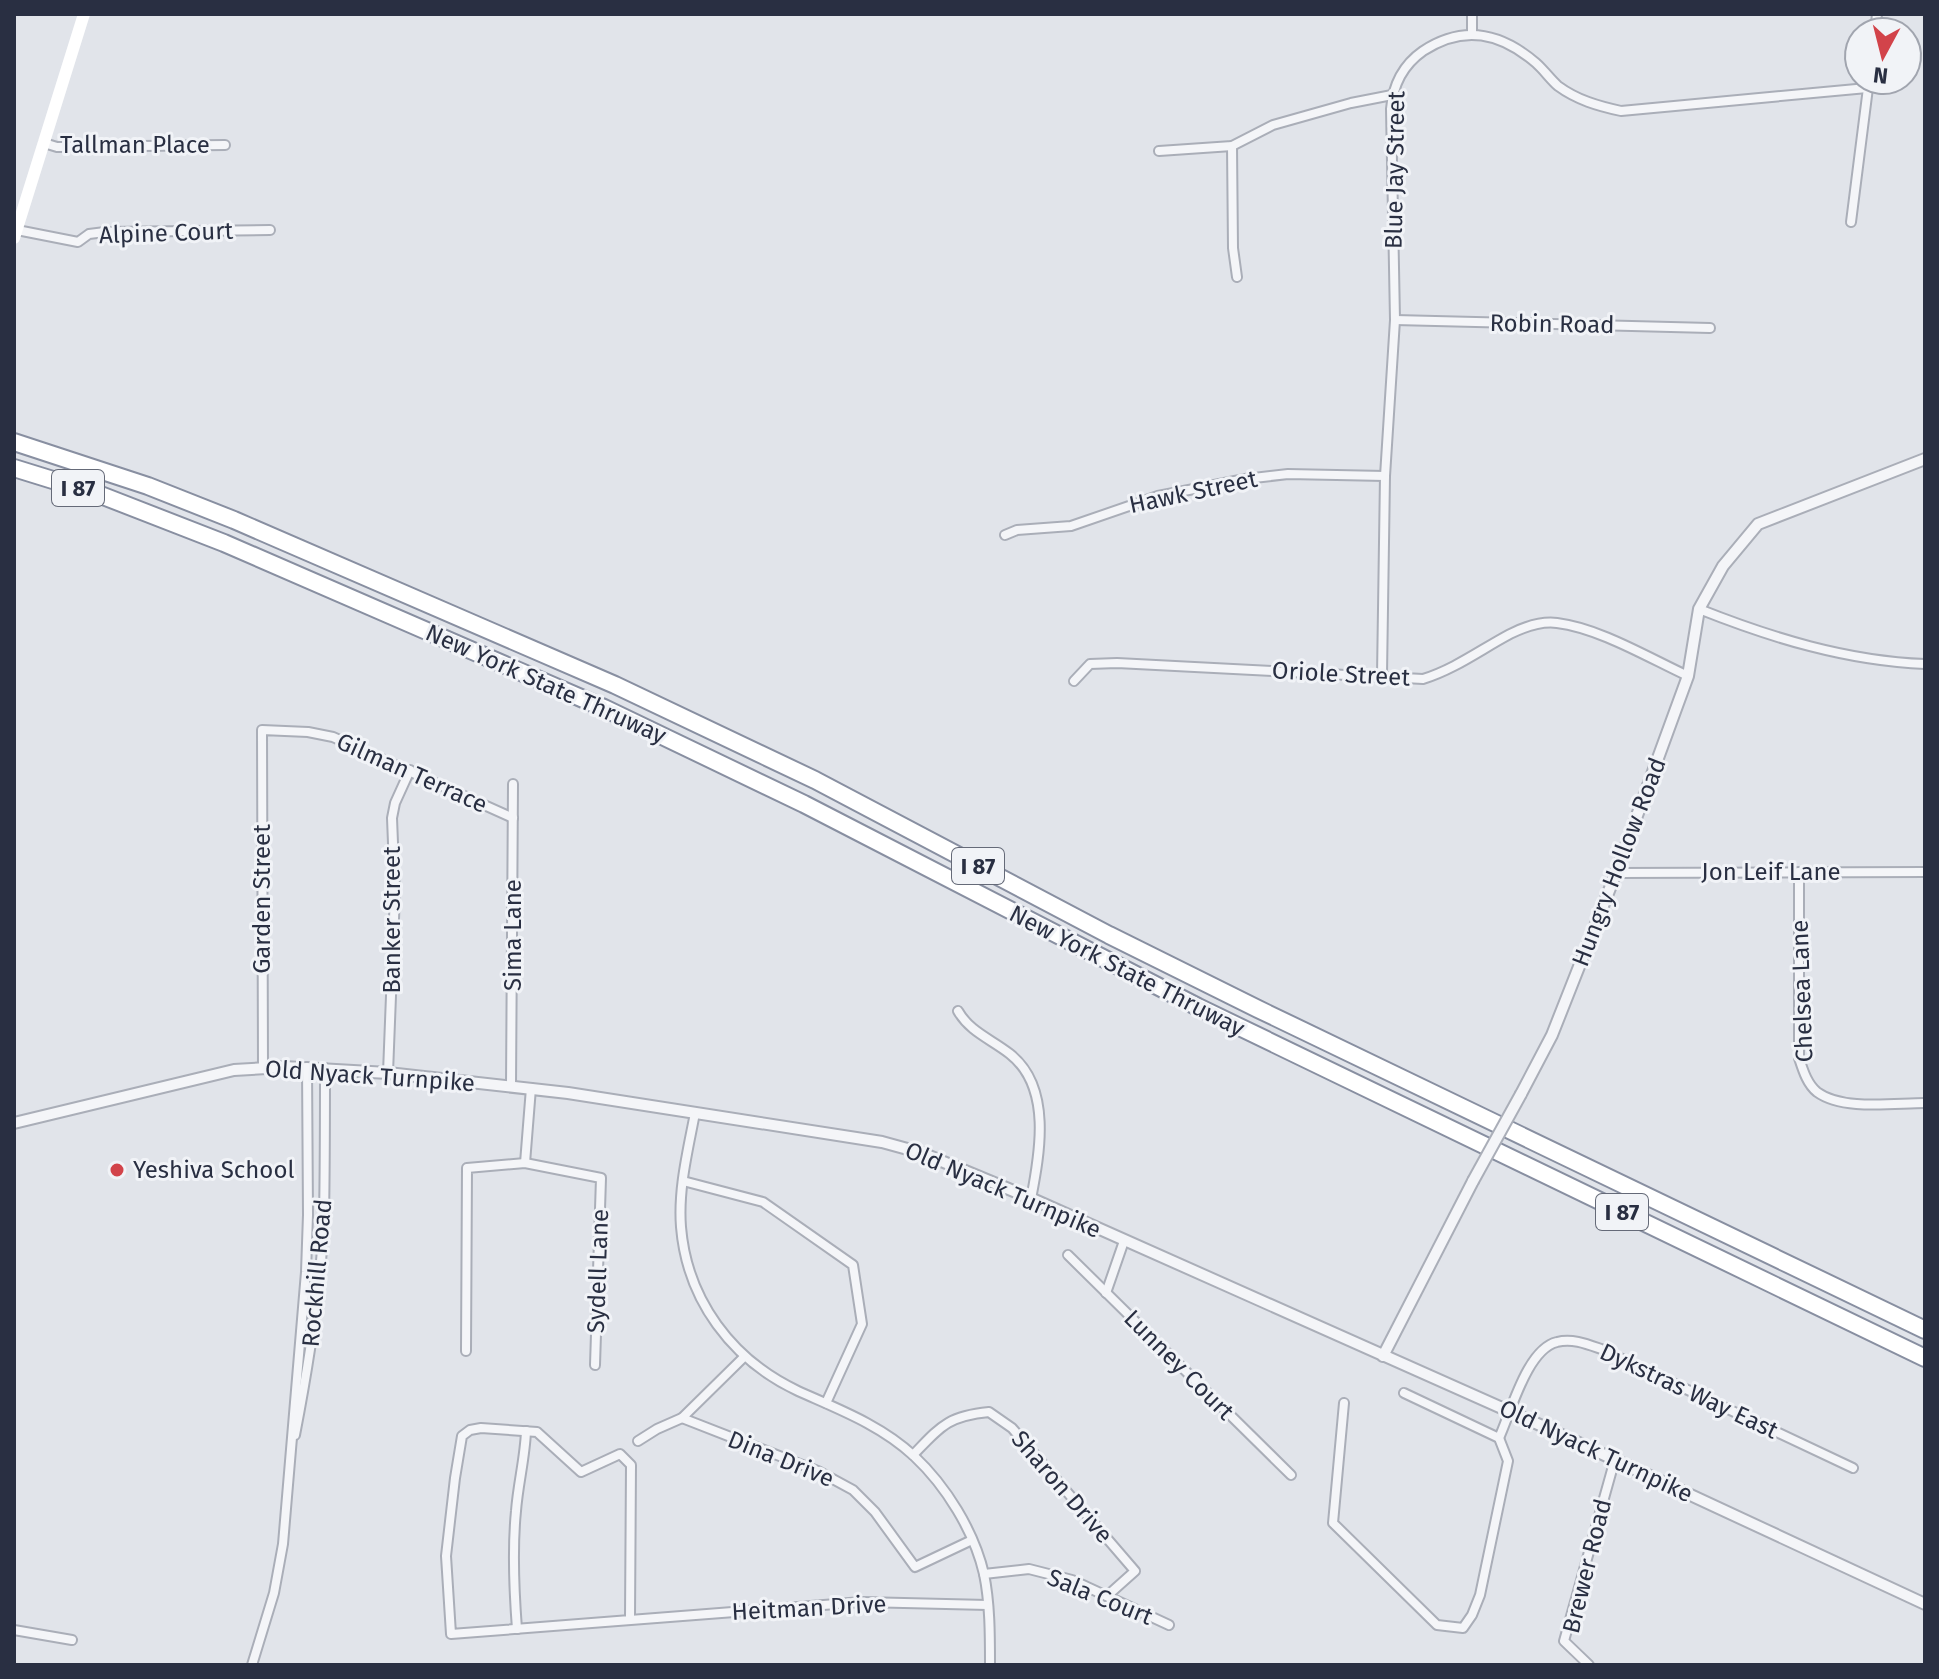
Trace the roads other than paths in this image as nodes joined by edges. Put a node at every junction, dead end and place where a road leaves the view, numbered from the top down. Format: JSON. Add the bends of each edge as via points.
{"nodes":[{"id":1,"x":84,"y":14,"type":"edge"},
{"id":2,"x":1472,"y":14,"type":"edge"},
{"id":3,"x":1472,"y":34,"type":"junction"},
{"id":4,"x":1843,"y":87,"type":"edge"},
{"id":5,"x":1392,"y":95,"type":"junction"},
{"id":6,"x":1867,"y":96,"type":"edge"},
{"id":7,"x":44,"y":143,"type":"junction"},
{"id":8,"x":225,"y":145,"type":"dead end"},
{"id":9,"x":1232,"y":146,"type":"junction"},
{"id":10,"x":1159,"y":151,"type":"dead end"},
{"id":11,"x":1851,"y":222,"type":"dead end"},
{"id":12,"x":270,"y":230,"type":"dead end"},
{"id":13,"x":15,"y":234,"type":"edge"},
{"id":14,"x":1237,"y":277,"type":"dead end"},
{"id":15,"x":1395,"y":320,"type":"junction"},
{"id":16,"x":1710,"y":328,"type":"dead end"},
{"id":17,"x":14,"y":442,"type":"edge"},
{"id":18,"x":1925,"y":459,"type":"edge"},
{"id":19,"x":14,"y":468,"type":"edge"},
{"id":20,"x":1385,"y":476,"type":"junction"},
{"id":21,"x":1005,"y":535,"type":"dead end"},
{"id":22,"x":1699,"y":609,"type":"junction"},
{"id":23,"x":1925,"y":664,"type":"edge"},
{"id":24,"x":1382,"y":675,"type":"junction"},
{"id":25,"x":1688,"y":676,"type":"junction"},
{"id":26,"x":1074,"y":681,"type":"dead end"},
{"id":27,"x":262,"y":730,"type":"joint"},
{"id":28,"x":410,"y":770,"type":"junction"},
{"id":29,"x":513,"y":784,"type":"dead end"},
{"id":30,"x":513,"y":818,"type":"junction"},
{"id":31,"x":1799,"y":872,"type":"junction"},
{"id":32,"x":1925,"y":872,"type":"edge"},
{"id":33,"x":1616,"y":873,"type":"junction"},
{"id":34,"x":958,"y":1011,"type":"dead end"},
{"id":35,"x":263,"y":1067,"type":"junction"},
{"id":36,"x":307,"y":1067,"type":"junction"},
{"id":37,"x":325,"y":1068,"type":"junction"},
{"id":38,"x":388,"y":1073,"type":"junction"},
{"id":39,"x":511,"y":1086,"type":"junction"},
{"id":40,"x":531,"y":1088,"type":"junction"},
{"id":41,"x":1925,"y":1103,"type":"edge"},
{"id":42,"x":695,"y":1113,"type":"junction"},
{"id":43,"x":14,"y":1123,"type":"edge"},
{"id":44,"x":525,"y":1163,"type":"junction"},
{"id":45,"x":683,"y":1181,"type":"junction"},
{"id":46,"x":1031,"y":1199,"type":"junction"},
{"id":47,"x":1124,"y":1241,"type":"junction"},
{"id":48,"x":1068,"y":1255,"type":"dead end"},
{"id":49,"x":1106,"y":1293,"type":"junction"},
{"id":50,"x":1925,"y":1330,"type":"edge"},
{"id":51,"x":466,"y":1351,"type":"dead end"},
{"id":52,"x":1383,"y":1356,"type":"junction"},
{"id":53,"x":744,"y":1357,"type":"junction"},
{"id":54,"x":1925,"y":1358,"type":"edge"},
{"id":55,"x":595,"y":1365,"type":"dead end"},
{"id":56,"x":1404,"y":1393,"type":"dead end"},
{"id":57,"x":826,"y":1403,"type":"junction"},
{"id":58,"x":1344,"y":1403,"type":"dead end"},
{"id":59,"x":1512,"y":1412,"type":"junction"},
{"id":60,"x":682,"y":1418,"type":"junction"},
{"id":61,"x":526,"y":1431,"type":"junction"},
{"id":62,"x":1499,"y":1438,"type":"junction"},
{"id":63,"x":638,"y":1441,"type":"dead end"},
{"id":64,"x":913,"y":1455,"type":"junction"},
{"id":65,"x":1615,"y":1459,"type":"junction"},
{"id":66,"x":1853,"y":1468,"type":"dead end"},
{"id":67,"x":287,"y":1475,"type":"junction"},
{"id":68,"x":1291,"y":1475,"type":"dead end"},
{"id":69,"x":972,"y":1540,"type":"junction"},
{"id":70,"x":984,"y":1574,"type":"junction"},
{"id":71,"x":1107,"y":1596,"type":"junction"},
{"id":72,"x":1925,"y":1604,"type":"edge"},
{"id":73,"x":988,"y":1605,"type":"junction"},
{"id":74,"x":630,"y":1618,"type":"junction"},
{"id":75,"x":1169,"y":1625,"type":"dead end"},
{"id":76,"x":517,"y":1629,"type":"junction"},
{"id":77,"x":14,"y":1630,"type":"edge"},
{"id":78,"x":72,"y":1640,"type":"dead end"},
{"id":79,"x":252,"y":1665,"type":"edge"},
{"id":80,"x":990,"y":1665,"type":"edge"},
{"id":81,"x":1589,"y":1665,"type":"edge"}],
"edges":[{"from":1,"to":7,"type":"main road"},
{"from":2,"to":3,"type":"street"},
{"from":3,"to":4,"type":"street","via":[[1512,44],[1555,84],[1578,98],[1621,111]]},
{"from":3,"to":5,"type":"street","name":"Blue Jay Street","via":[[1421,53],[1397,80]]},
{"from":5,"to":9,"type":"street","via":[[1273,125]]},
{"from":5,"to":15,"type":"street","name":"Blue Jay Street"},
{"from":6,"to":11,"type":"street"},
{"from":7,"to":8,"type":"street","name":"Tallman Place"},
{"from":7,"to":13,"type":"main road"},
{"from":9,"to":10,"type":"street"},
{"from":9,"to":14,"type":"street"},
{"from":12,"to":13,"type":"street","name":"Alpine Court","via":[[105,232],[78,242]]},
{"from":15,"to":16,"type":"street","name":"Robin Road"},
{"from":15,"to":20,"type":"street","name":"Blue Jay Street"},
{"from":17,"to":50,"type":"highway","name":"New York State Thruway","number":"I 87","via":[[234,520],[627,690],[815,780],[1244,1002]]},
{"from":18,"to":22,"type":"street","name":"Hungry Hollow Road","via":[[1758,524],[1723,566]]},
{"from":19,"to":54,"type":"highway","name":"New York State Thruway","number":"I 87","via":[[98,494],[238,549],[629,720],[812,808],[1185,1001]]},
{"from":20,"to":21,"type":"street","name":"Hawk Street","via":[[1288,474],[1245,479],[1158,496],[1071,526]]},
{"from":20,"to":24,"type":"street","name":"Blue Jay Street"},
{"from":22,"to":23,"type":"street","via":[[1833,653]]},
{"from":22,"to":25,"type":"street","name":"Hungry Hollow Road"},
{"from":24,"to":25,"type":"street","name":"Oriole Street","via":[[1423,679],[1510,634],[1555,623],[1581,628]]},
{"from":24,"to":26,"type":"street","name":"Oriole Street","via":[[1090,664]]},
{"from":25,"to":33,"type":"street","name":"Hungry Hollow Road"},
{"from":27,"to":28,"type":"street","name":"Gilman Terrace","via":[[333,737]]},
{"from":27,"to":35,"type":"street","name":"Garden Street"},
{"from":28,"to":30,"type":"street","name":"Gilman Terrace"},
{"from":28,"to":38,"type":"street","name":"Banker Street","via":[[392,818],[395,893]]},
{"from":29,"to":30,"type":"street","name":"Sima Lane"},
{"from":30,"to":39,"type":"street","name":"Sima Lane"},
{"from":31,"to":32,"type":"street","name":"Jon Leif Lane"},
{"from":31,"to":33,"type":"street","name":"Jon Leif Lane"},
{"from":31,"to":41,"type":"street","name":"Chelsea Lane","via":[[1799,1058],[1805,1076],[1815,1091],[1843,1104]]},
{"from":33,"to":52,"type":"street","name":"Hungry Hollow Road","bridge":true,"via":[[1556,1024]]},
{"from":34,"to":46,"type":"street","via":[[976,1032],[1014,1056],[1029,1076],[1040,1135]]},
{"from":35,"to":36,"type":"street","name":"Old Nyack Turnpike"},
{"from":35,"to":43,"type":"street","name":"Old Nyack Turnpike"},
{"from":36,"to":37,"type":"street","name":"Old Nyack Turnpike"},
{"from":36,"to":67,"type":"street","name":"Rockhill Road","via":[[306,1258]]},
{"from":37,"to":38,"type":"street","name":"Old Nyack Turnpike"},
{"from":37,"to":67,"type":"street","name":"Rockhill Road","via":[[320,1273]]},
{"from":38,"to":39,"type":"street","name":"Old Nyack Turnpike"},
{"from":39,"to":40,"type":"street","name":"Old Nyack Turnpike"},
{"from":40,"to":42,"type":"street","name":"Old Nyack Turnpike"},
{"from":40,"to":44,"type":"street"},
{"from":42,"to":45,"type":"street"},
{"from":42,"to":46,"type":"street","name":"Old Nyack Turnpike","via":[[882,1142],[922,1153]]},
{"from":44,"to":51,"type":"street","via":[[467,1168]]},
{"from":44,"to":55,"type":"street","name":"Sydell Lane","via":[[601,1178]]},
{"from":45,"to":53,"type":"street","via":[[681,1226],[694,1285],[708,1314]]},
{"from":45,"to":57,"type":"street","via":[[763,1202],[853,1265],[862,1324]]},
{"from":46,"to":47,"type":"street","name":"Old Nyack Turnpike"},
{"from":47,"to":49,"type":"street"},
{"from":47,"to":52,"type":"street","name":"Old Nyack Turnpike"},
{"from":48,"to":49,"type":"street","name":"Lunney Court"},
{"from":49,"to":68,"type":"street","name":"Lunney Court"},
{"from":52,"to":59,"type":"street","name":"Old Nyack Turnpike"},
{"from":53,"to":57,"type":"street"},
{"from":53,"to":60,"type":"street"},
{"from":56,"to":62,"type":"street"},
{"from":57,"to":64,"type":"street","via":[[886,1434]]},
{"from":58,"to":62,"type":"street","via":[[1333,1523],[1437,1625],[1463,1628],[1480,1595],[1508,1461]]},
{"from":59,"to":62,"type":"street","name":"Dykstras Way East"},
{"from":59,"to":65,"type":"street","name":"Old Nyack Turnpike"},
{"from":59,"to":66,"type":"street","name":"Dykstras Way East","via":[[1537,1354],[1555,1342],[1576,1341]]},
{"from":60,"to":63,"type":"street"},
{"from":60,"to":69,"type":"street","name":"Dina Drive","via":[[853,1490],[915,1567]]},
{"from":61,"to":74,"type":"street","name":"Heitman Drive","via":[[537,1432],[581,1472],[620,1454],[631,1465]]},
{"from":61,"to":76,"type":"street","via":[[513,1569]]},
{"from":61,"to":76,"type":"street","name":"Heitman Drive","via":[[481,1428],[462,1436],[446,1556],[451,1634]]},
{"from":64,"to":69,"type":"street","via":[[956,1509]]},
{"from":64,"to":71,"type":"street","name":"Sharon Drive","via":[[960,1415],[989,1412],[1012,1428],[1135,1571]]},
{"from":65,"to":72,"type":"street","name":"Old Nyack Turnpike"},
{"from":65,"to":81,"type":"street","name":"Brewer Road","via":[[1564,1641]]},
{"from":67,"to":79,"type":"street","name":"Rockhill Road","via":[[281,1556]]},
{"from":69,"to":70,"type":"street"},
{"from":70,"to":71,"type":"street","name":"Sala Court","via":[[1029,1569]]},
{"from":70,"to":73,"type":"street"},
{"from":71,"to":75,"type":"street","name":"Sala Court"},
{"from":73,"to":74,"type":"street","name":"Heitman Drive","via":[[862,1602]]},
{"from":73,"to":80,"type":"street"},
{"from":74,"to":76,"type":"street","name":"Heitman Drive"},
{"from":77,"to":78,"type":"street"}]}
